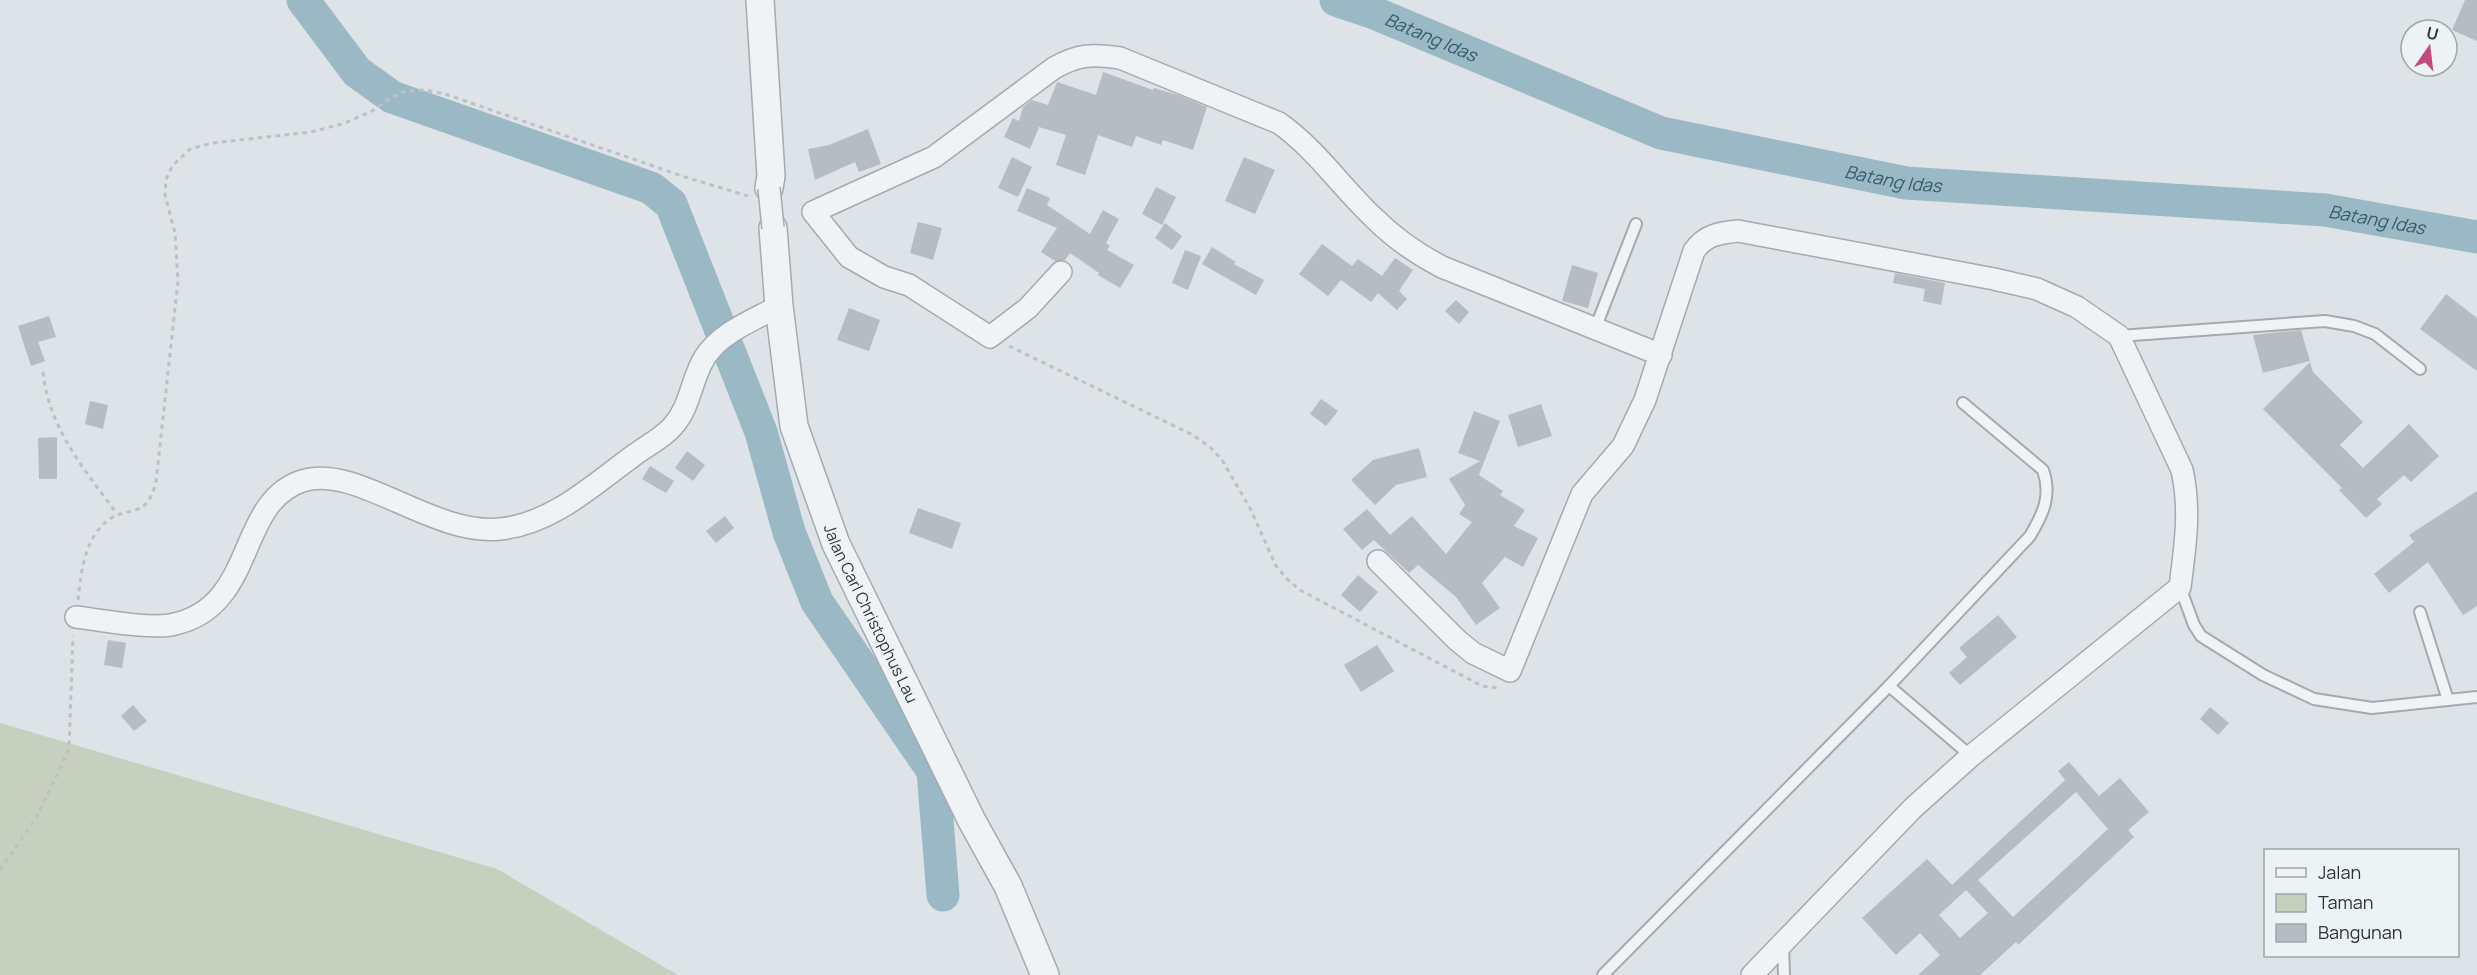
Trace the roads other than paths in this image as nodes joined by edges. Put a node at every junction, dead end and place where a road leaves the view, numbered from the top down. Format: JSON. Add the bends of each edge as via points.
{"nodes":[{"id":1,"x":759,"y":0,"type":"edge"},
{"id":2,"x":763,"y":193,"type":"joint"},
{"id":3,"x":1636,"y":224,"type":"dead end"},
{"id":4,"x":773,"y":228,"type":"joint"},
{"id":5,"x":1061,"y":272,"type":"dead end"},
{"id":6,"x":779,"y":306,"type":"junction"},
{"id":7,"x":1595,"y":329,"type":"junction"},
{"id":8,"x":2119,"y":336,"type":"junction"},
{"id":9,"x":1661,"y":355,"type":"junction"},
{"id":10,"x":2420,"y":369,"type":"dead end"},
{"id":11,"x":1963,"y":403,"type":"dead end"},
{"id":12,"x":1378,"y":561,"type":"dead end"},
{"id":13,"x":2180,"y":587,"type":"junction"},
{"id":14,"x":2420,"y":612,"type":"dead end"},
{"id":15,"x":76,"y":617,"type":"road end"},
{"id":16,"x":1890,"y":686,"type":"junction"},
{"id":17,"x":2477,"y":698,"type":"edge"},
{"id":18,"x":2448,"y":700,"type":"junction"},
{"id":19,"x":1971,"y":756,"type":"junction"},
{"id":20,"x":1783,"y":941,"type":"junction"},
{"id":21,"x":1045,"y":975,"type":"edge"},
{"id":22,"x":1603,"y":975,"type":"edge"},
{"id":23,"x":1752,"y":975,"type":"edge"},
{"id":24,"x":1784,"y":975,"type":"edge"}],
"edges":[{"from":1,"to":2,"type":"street","via":[[771,176]]},
{"from":2,"to":4,"type":"street","bridge":true},
{"from":3,"to":7,"type":"lane"},
{"from":4,"to":6,"type":"street","name":"Jalan Carl Christophus Lau"},
{"from":5,"to":7,"type":"street","via":[[1029,308],[990,337],[909,285],[884,277],[849,256],[813,212],[934,157],[1072,58],[1093,54],[1120,58],[1279,123],[1316,154],[1373,218],[1421,256]]},
{"from":6,"to":15,"type":"street","via":[[722,339],[704,358],[687,406],[673,427],[563,507],[534,522],[500,529],[466,528],[356,485],[330,478],[302,481],[281,493],[265,509],[235,576],[222,597],[202,614],[174,624]]},
{"from":6,"to":21,"type":"street","name":"Jalan Carl Christophus Lau","via":[[794,426],[836,544],[1008,886]]},
{"from":7,"to":9,"type":"street"},
{"from":8,"to":9,"type":"street","via":[[2077,307],[2037,289],[1738,231],[1710,236],[1694,251]]},
{"from":8,"to":10,"type":"lane","via":[[2325,321],[2375,334]]},
{"from":8,"to":13,"type":"street","via":[[2182,470],[2189,520]]},
{"from":9,"to":12,"type":"street","via":[[1623,446],[1582,494],[1510,671],[1456,640]]},
{"from":11,"to":16,"type":"lane","via":[[2043,470],[2047,501],[2030,536]]},
{"from":13,"to":18,"type":"lane","via":[[2201,636],[2263,675],[2314,699],[2372,708]]},
{"from":13,"to":19,"type":"street"},
{"from":14,"to":18,"type":"lane"},
{"from":16,"to":19,"type":"lane"},
{"from":16,"to":22,"type":"lane"},
{"from":17,"to":18,"type":"lane"},
{"from":19,"to":20,"type":"street","via":[[1913,808]]},
{"from":20,"to":23,"type":"street"},
{"from":20,"to":24,"type":"lane"}]}
